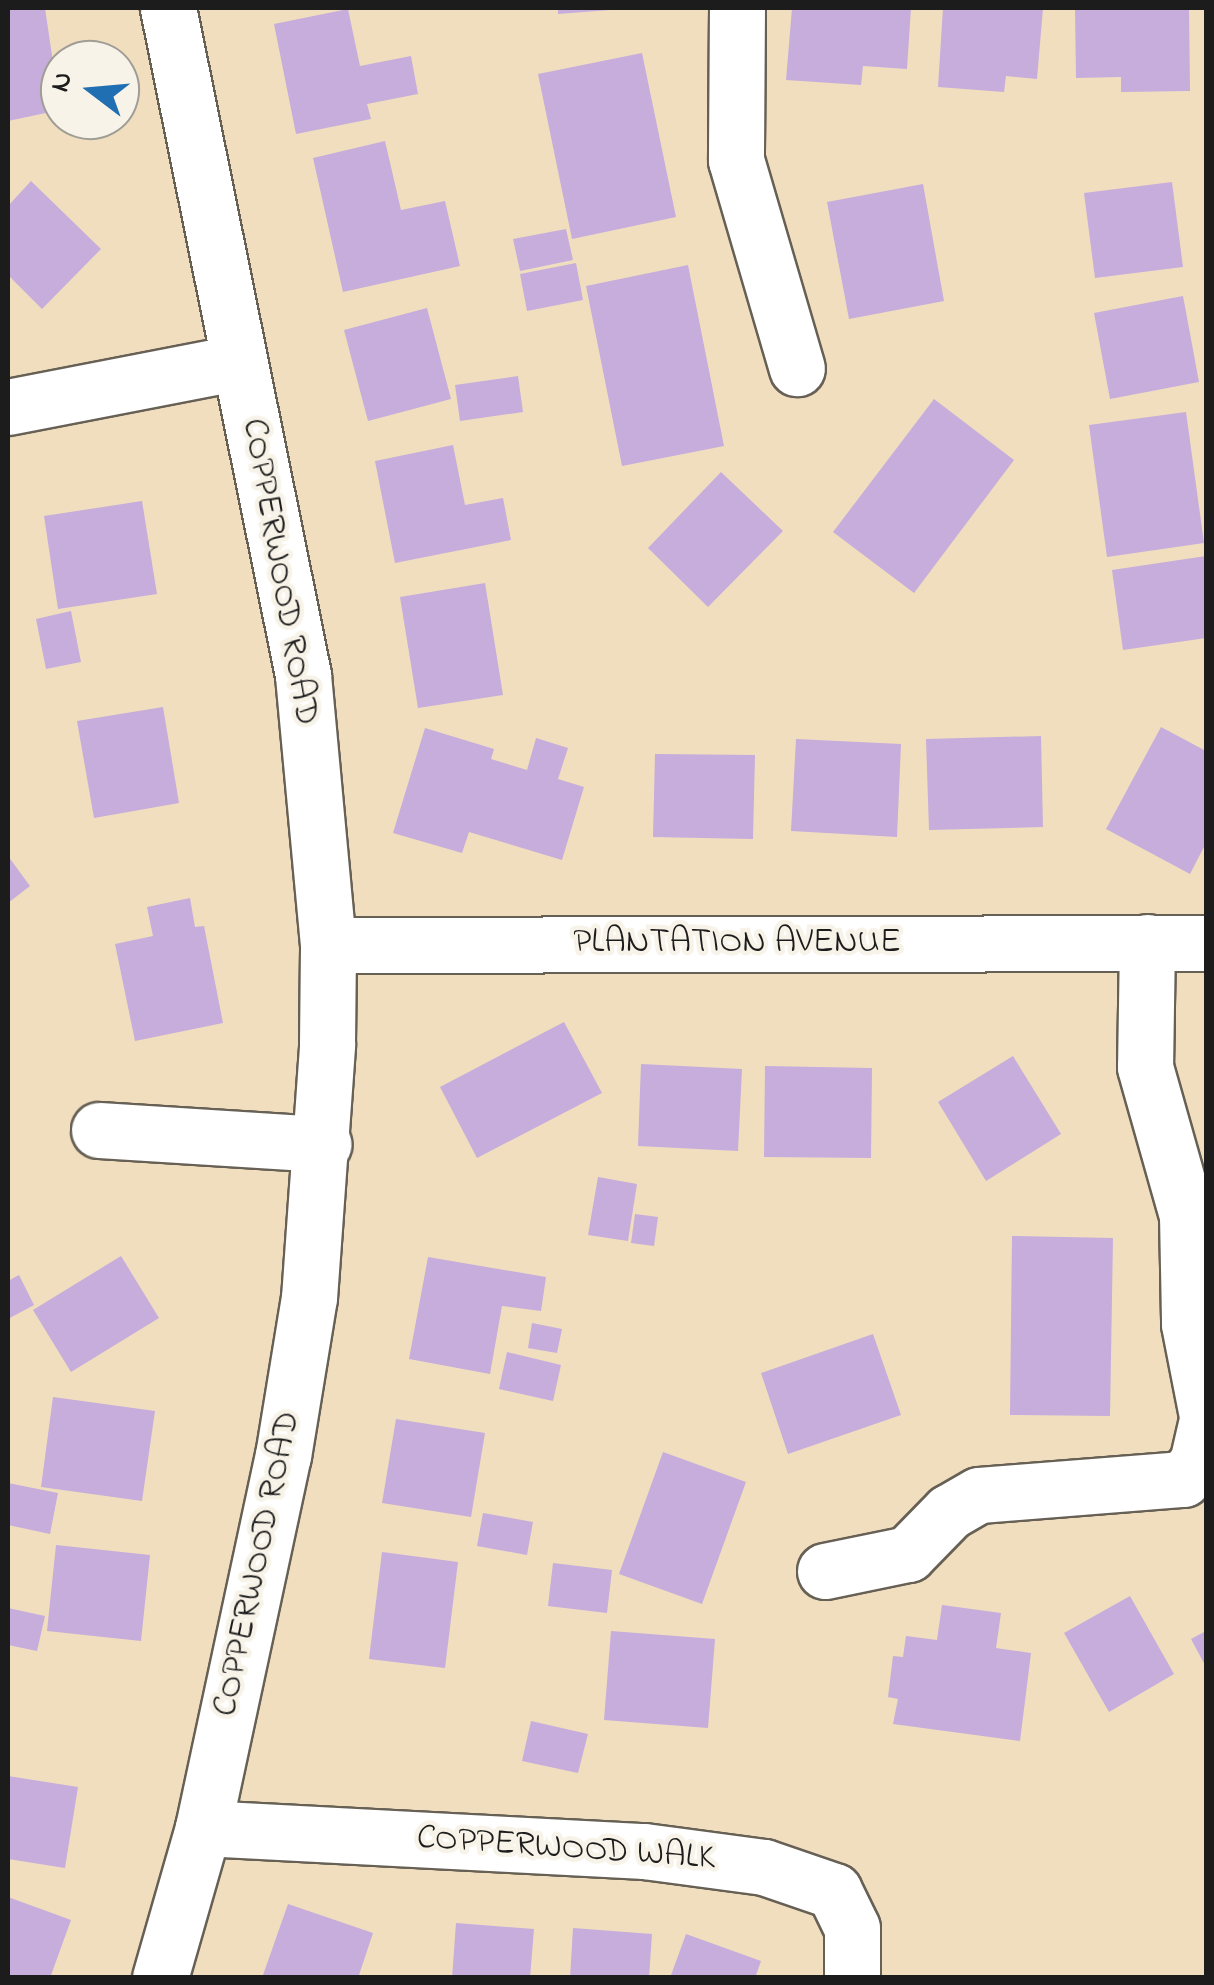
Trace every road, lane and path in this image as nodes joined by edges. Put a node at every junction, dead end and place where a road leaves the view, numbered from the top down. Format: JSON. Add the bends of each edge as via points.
{"nodes":[{"id":1,"x":168,"y":8,"type":"edge"},
{"id":2,"x":738,"y":8,"type":"edge"},
{"id":3,"x":239,"y":362,"type":"junction"},
{"id":4,"x":797,"y":368,"type":"dead end"},
{"id":5,"x":8,"y":407,"type":"edge"},
{"id":6,"x":1146,"y":942,"type":"junction"},
{"id":7,"x":1206,"y":943,"type":"edge"},
{"id":8,"x":328,"y":946,"type":"junction"},
{"id":9,"x":99,"y":1130,"type":"dead end"},
{"id":10,"x":324,"y":1144,"type":"junction"},
{"id":11,"x":1206,"y":1410,"type":"edge"},
{"id":12,"x":1206,"y":1424,"type":"edge"},
{"id":13,"x":825,"y":1570,"type":"dead end"},
{"id":14,"x":203,"y":1828,"type":"junction"},
{"id":15,"x":160,"y":1978,"type":"edge"},
{"id":16,"x":852,"y":1978,"type":"edge"}],
"edges":[{"from":1,"to":3,"type":"street","name":"COPPERWOOD ROAD"},
{"from":2,"to":4,"type":"street","via":[[736,160]]},
{"from":3,"to":5,"type":"street"},
{"from":3,"to":8,"type":"street","name":"COPPERWOOD ROAD","via":[[303,675]]},
{"from":6,"to":7,"type":"street","name":"PLANTATION AVENUE"},
{"from":6,"to":8,"type":"street","name":"PLANTATION AVENUE"},
{"from":6,"to":11,"type":"street","via":[[1145,1067],[1187,1216],[1189,1324]]},
{"from":8,"to":10,"type":"street","name":"COPPERWOOD ROAD"},
{"from":9,"to":10,"type":"street"},
{"from":10,"to":14,"type":"street","name":"COPPERWOOD ROAD","via":[[283,1456]]},
{"from":12,"to":13,"type":"street","via":[[1197,1463],[1183,1479],[979,1495],[949,1512],[908,1554]]},
{"from":14,"to":15,"type":"street","name":"COPPERWOOD ROAD"},
{"from":14,"to":16,"type":"street","name":"COPPERWOOD WALK","via":[[644,1851],[764,1867],[834,1891],[852,1928]]}]}
